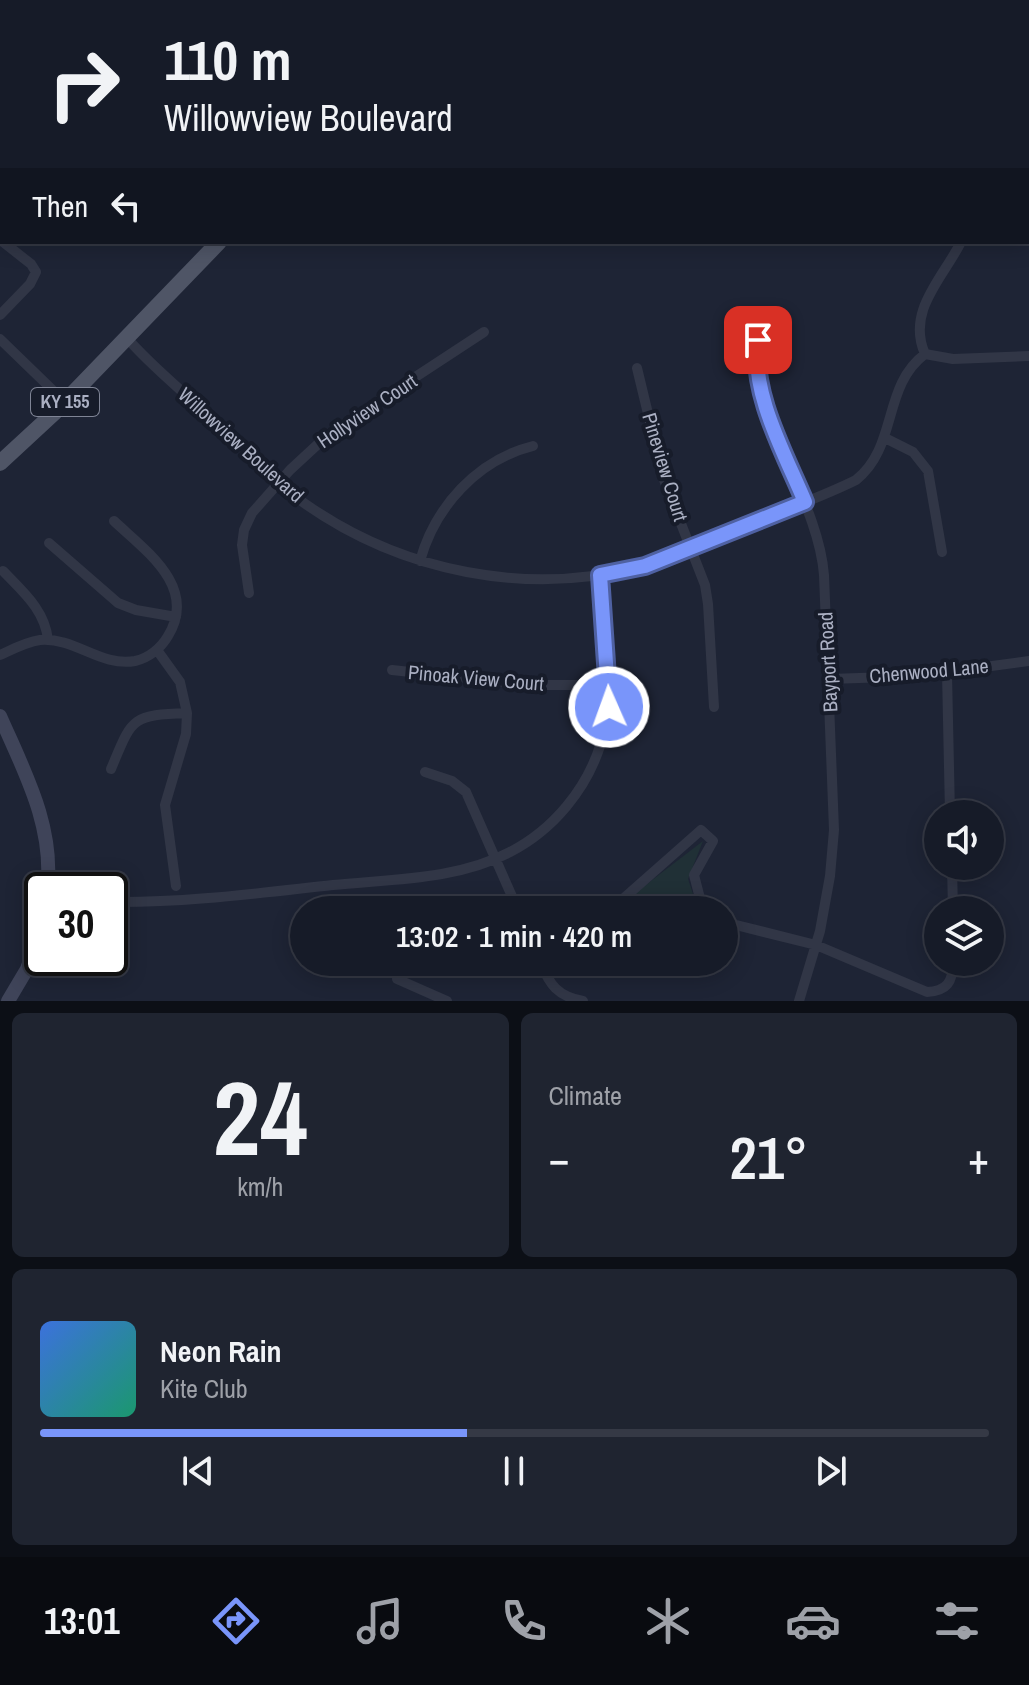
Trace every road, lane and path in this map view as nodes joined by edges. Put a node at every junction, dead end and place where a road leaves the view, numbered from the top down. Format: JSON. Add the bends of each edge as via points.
{"nodes":[{"id":1,"x":6,"y":244,"type":"edge"},
{"id":2,"x":217,"y":244,"type":"edge"},
{"id":3,"x":960,"y":244,"type":"edge"},
{"id":4,"x":0,"y":315,"type":"edge"},
{"id":5,"x":760,"y":331,"type":"dead end"},
{"id":6,"x":484,"y":332,"type":"dead end"},
{"id":7,"x":127,"y":338,"type":"junction"},
{"id":8,"x":0,"y":339,"type":"edge"},
{"id":9,"x":925,"y":354,"type":"junction"},
{"id":10,"x":1029,"y":356,"type":"edge"},
{"id":11,"x":637,"y":368,"type":"dead end"},
{"id":12,"x":65,"y":402,"type":"junction"},
{"id":13,"x":885,"y":438,"type":"junction"},
{"id":14,"x":533,"y":446,"type":"dead end"},
{"id":15,"x":0,"y":463,"type":"edge"},
{"id":16,"x":279,"y":483,"type":"junction"},
{"id":17,"x":805,"y":502,"type":"junction"},
{"id":18,"x":114,"y":521,"type":"dead end"},
{"id":19,"x":49,"y":543,"type":"dead end"},
{"id":20,"x":692,"y":549,"type":"junction"},
{"id":21,"x":942,"y":552,"type":"dead end"},
{"id":22,"x":420,"y":561,"type":"junction"},
{"id":23,"x":3,"y":571,"type":"dead end"},
{"id":24,"x":600,"y":575,"type":"junction"},
{"id":25,"x":249,"y":593,"type":"dead end"},
{"id":26,"x":176,"y":617,"type":"junction"},
{"id":27,"x":48,"y":640,"type":"junction"},
{"id":28,"x":157,"y":650,"type":"junction"},
{"id":29,"x":0,"y":655,"type":"edge"},
{"id":30,"x":1029,"y":661,"type":"edge"},
{"id":31,"x":392,"y":670,"type":"dead end"},
{"id":32,"x":947,"y":673,"type":"junction"},
{"id":33,"x":830,"y":679,"type":"junction"},
{"id":34,"x":609,"y":685,"type":"junction"},
{"id":35,"x":714,"y":707,"type":"dead end"},
{"id":36,"x":187,"y":713,"type":"junction"},
{"id":37,"x":0,"y":716,"type":"edge"},
{"id":38,"x":111,"y":769,"type":"dead end"},
{"id":39,"x":425,"y":772,"type":"dead end"},
{"id":40,"x":950,"y":800,"type":"edge"},
{"id":41,"x":496,"y":859,"type":"junction"},
{"id":42,"x":47,"y":872,"type":"edge"},
{"id":43,"x":176,"y":886,"type":"dead end"},
{"id":44,"x":512,"y":896,"type":"edge"},
{"id":45,"x":626,"y":896,"type":"edge"},
{"id":46,"x":699,"y":896,"type":"edge"},
{"id":47,"x":128,"y":902,"type":"edge"},
{"id":48,"x":738,"y":926,"type":"edge"},
{"id":49,"x":816,"y":945,"type":"junction"},
{"id":50,"x":24,"y":974,"type":"edge"},
{"id":51,"x":545,"y":976,"type":"edge"},
{"id":52,"x":950,"y":976,"type":"edge"},
{"id":53,"x":397,"y":979,"type":"dead end"},
{"id":54,"x":556,"y":997,"type":"edge"},
{"id":55,"x":8,"y":1001,"type":"edge"},
{"id":56,"x":447,"y":1001,"type":"edge"},
{"id":57,"x":583,"y":1001,"type":"edge"},
{"id":58,"x":799,"y":1001,"type":"edge"}],
"edges":[{"from":1,"to":4,"type":"street","via":[[36,272]]},
{"from":2,"to":7,"type":"main road","number":"KY 155"},
{"from":3,"to":9,"type":"street","via":[[923,303]]},
{"from":5,"to":17,"type":"street","name":"Bayport Road","via":[[760,388]]},
{"from":6,"to":16,"type":"street","name":"Hollyview Court","via":[[330,433]]},
{"from":7,"to":12,"type":"main road","number":"KY 155"},
{"from":7,"to":16,"type":"street","name":"Willowview Boulevard"},
{"from":8,"to":12,"type":"street"},
{"from":9,"to":10,"type":"street","via":[[953,359]]},
{"from":9,"to":13,"type":"street","name":"Willowview Boulevard","via":[[897,389]]},
{"from":11,"to":20,"type":"street","name":"Pineview Court","via":[[664,480]]},
{"from":12,"to":15,"type":"main road","number":"KY 155"},
{"from":13,"to":17,"type":"street","name":"Willowview Boulevard","via":[[864,473]]},
{"from":13,"to":21,"type":"street","via":[[913,452],[928,471]]},
{"from":14,"to":22,"type":"street","via":[[509,454],[469,480],[432,526]]},
{"from":16,"to":22,"type":"street","name":"Willowview Boulevard","via":[[336,524]]},
{"from":16,"to":25,"type":"street","name":"Hollyview Court","via":[[244,530]]},
{"from":17,"to":20,"type":"street","name":"Willowview Boulevard"},
{"from":17,"to":33,"type":"street","name":"Bayport Road","via":[[823,562]]},
{"from":18,"to":26,"type":"street","via":[[172,581]]},
{"from":19,"to":26,"type":"street","via":[[118,603]]},
{"from":20,"to":24,"type":"street","name":"Willowview Boulevard"},
{"from":20,"to":35,"type":"street","name":"Pineview Court","via":[[708,604]]},
{"from":22,"to":24,"type":"street","name":"Willowview Boulevard","via":[[511,578]]},
{"from":23,"to":27,"type":"street","via":[[39,610]]},
{"from":24,"to":34,"type":"street"},
{"from":26,"to":28,"type":"street"},
{"from":27,"to":28,"type":"street","via":[[73,644],[110,661],[135,661]]},
{"from":27,"to":29,"type":"street"},
{"from":28,"to":36,"type":"street","via":[[180,682]]},
{"from":30,"to":32,"type":"street","name":"Chenwood Lane"},
{"from":31,"to":34,"type":"street","name":"Pinoak View Court","via":[[530,685]]},
{"from":32,"to":33,"type":"street","name":"Chenwood Lane"},
{"from":32,"to":40,"type":"street"},
{"from":33,"to":49,"type":"street","name":"Bayport Road","via":[[834,830]]},
{"from":34,"to":41,"type":"street","via":[[606,726],[574,798],[545,829]]},
{"from":36,"to":38,"type":"street","via":[[136,721]]},
{"from":36,"to":43,"type":"street","via":[[165,805]]},
{"from":37,"to":42,"type":"main road","via":[[38,805]]},
{"from":39,"to":41,"type":"street","via":[[466,792]]},
{"from":41,"to":44,"type":"street"},
{"from":41,"to":47,"type":"street","via":[[422,876],[168,903]]},
{"from":45,"to":46,"type":"street","via":[[701,830],[713,841],[694,875]]},
{"from":48,"to":49,"type":"street"},
{"from":49,"to":52,"type":"street","via":[[927,992],[944,989]]},
{"from":49,"to":58,"type":"street","name":"Bayport Road"},
{"from":50,"to":55,"type":"main road"},
{"from":51,"to":54,"type":"street"},
{"from":53,"to":56,"type":"street"},
{"from":54,"to":57,"type":"street"}]}
